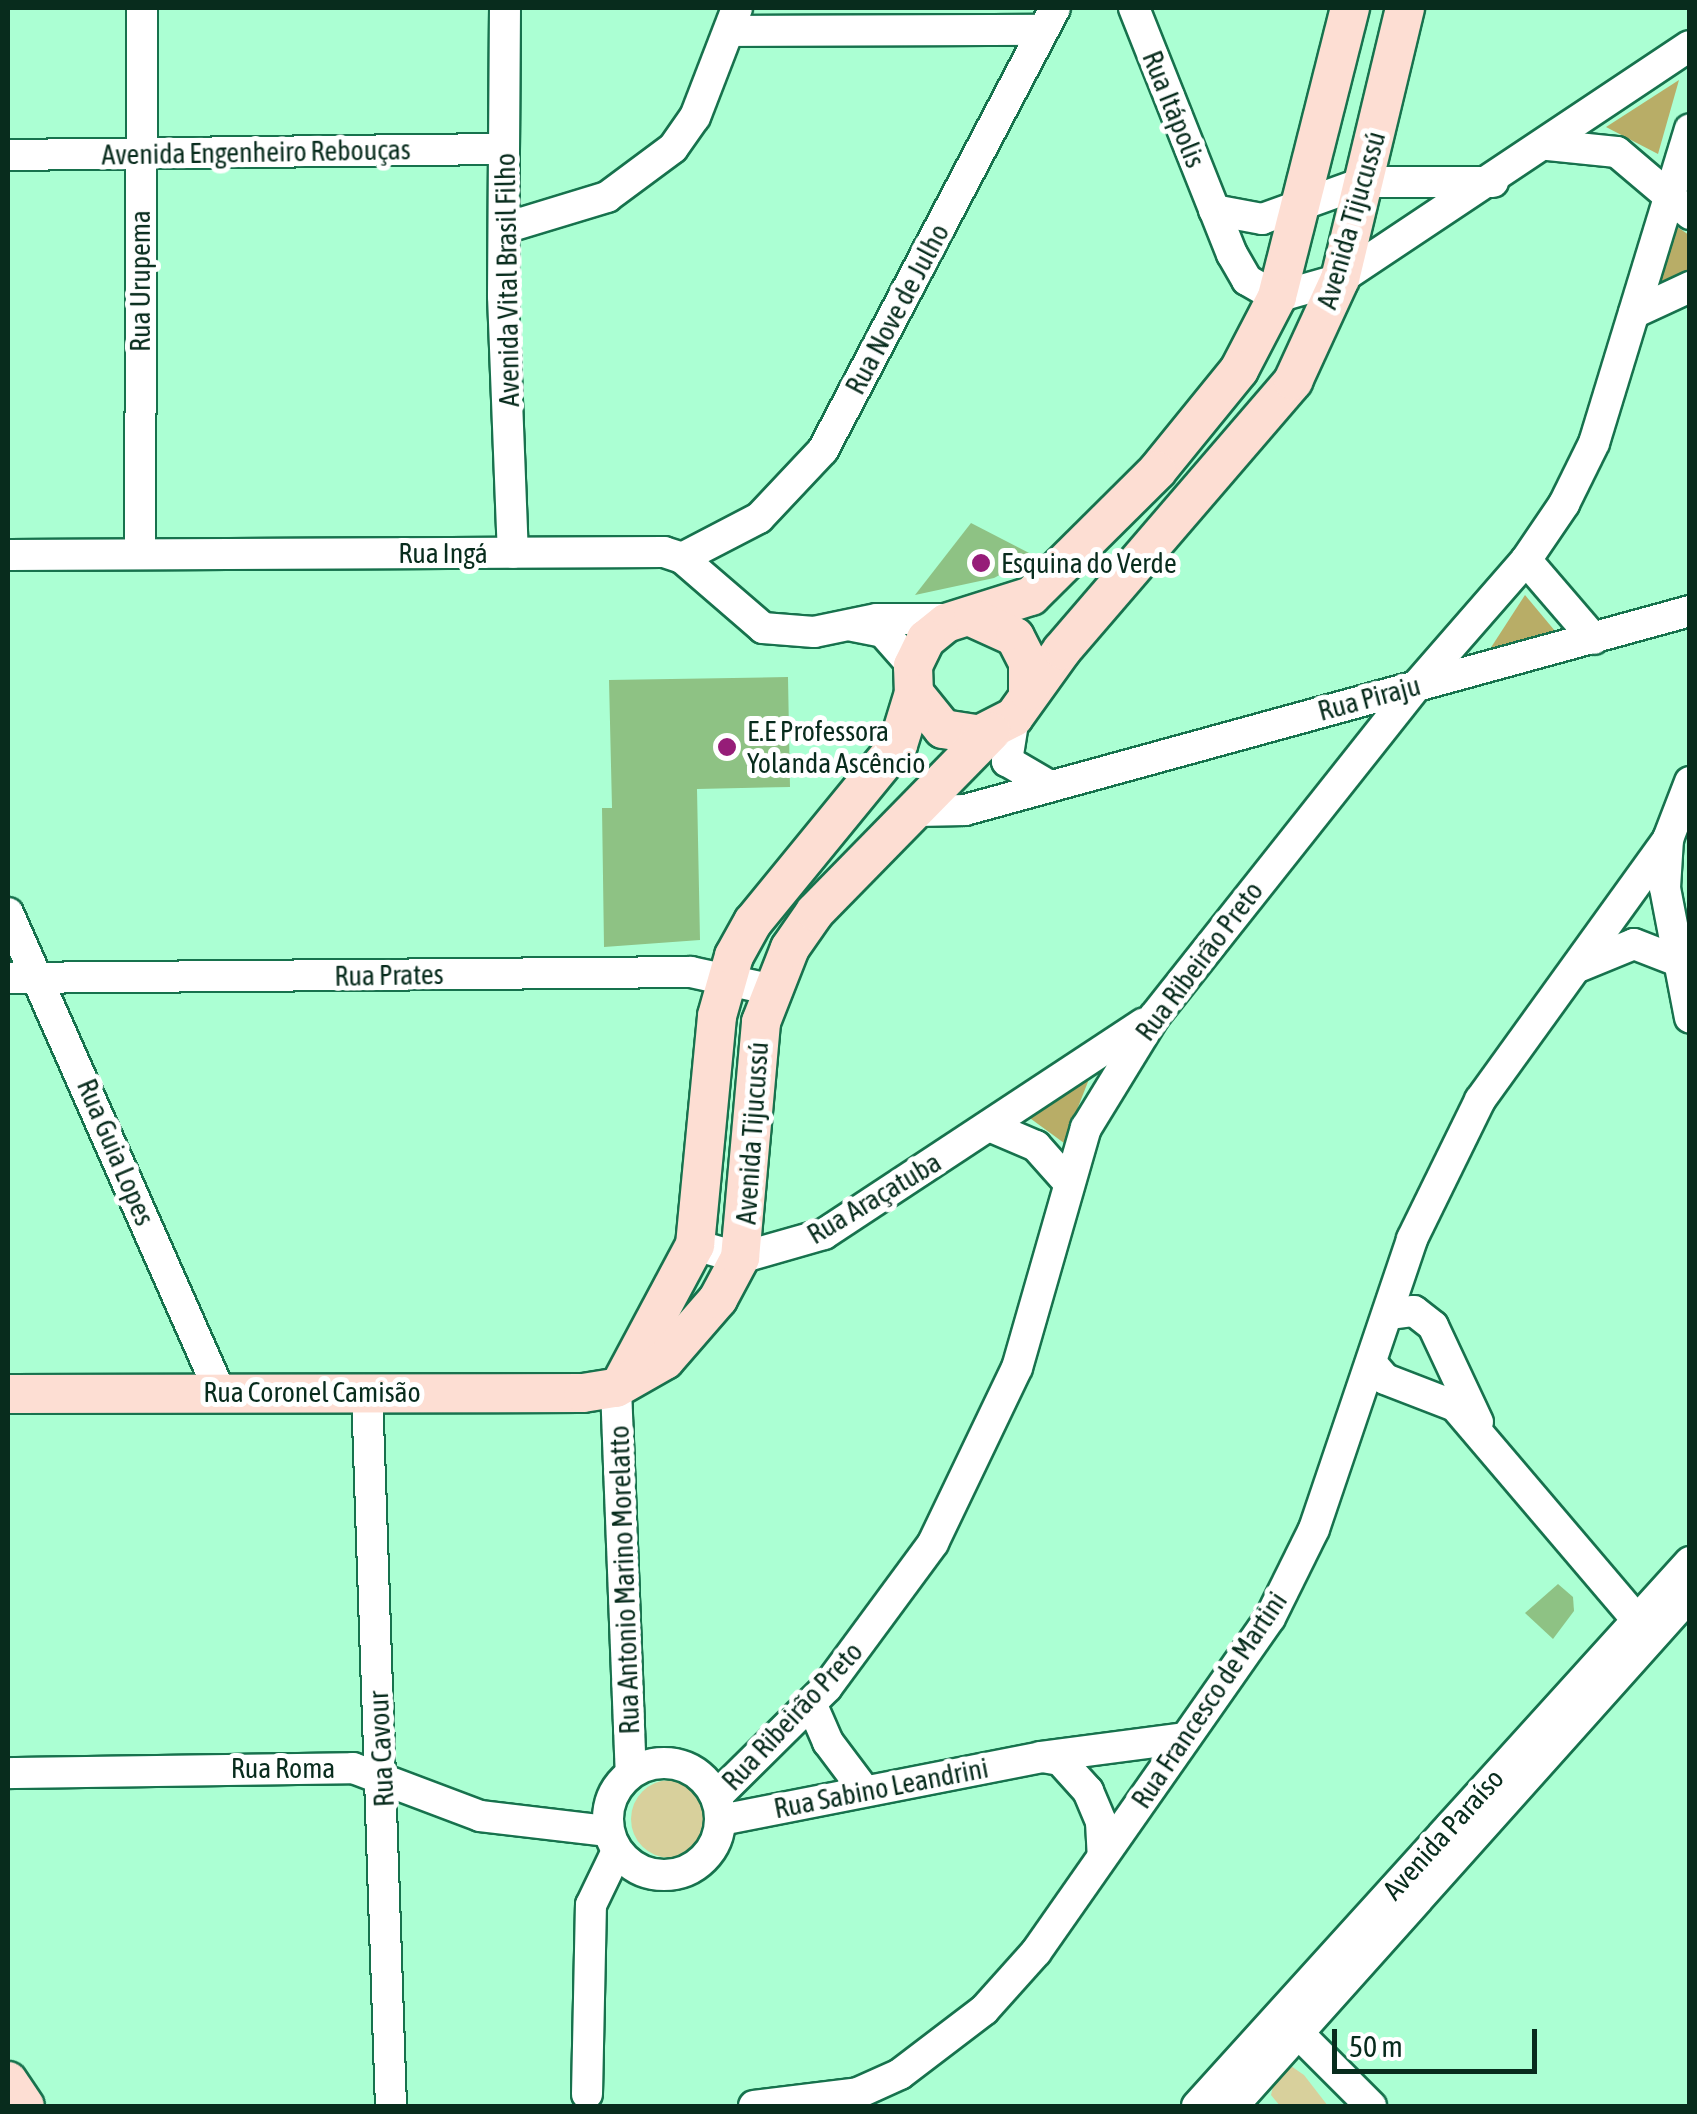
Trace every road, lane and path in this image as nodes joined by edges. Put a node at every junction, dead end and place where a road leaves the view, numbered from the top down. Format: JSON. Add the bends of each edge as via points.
{"nodes":[{"id":1,"x":142,"y":8,"type":"edge"},
{"id":2,"x":505,"y":8,"type":"edge"},
{"id":3,"x":1134,"y":8,"type":"edge"},
{"id":4,"x":1350,"y":8,"type":"edge"},
{"id":5,"x":1405,"y":8,"type":"edge"},
{"id":6,"x":733,"y":19,"type":"edge"},
{"id":7,"x":1049,"y":19,"type":"edge"},
{"id":8,"x":1690,"y":46,"type":"edge"},
{"id":9,"x":1690,"y":129,"type":"edge"},
{"id":10,"x":1548,"y":145,"type":"junction"},
{"id":11,"x":504,"y":149,"type":"junction"},
{"id":12,"x":140,"y":154,"type":"junction"},
{"id":13,"x":8,"y":155,"type":"edge"},
{"id":14,"x":1366,"y":182,"type":"junction"},
{"id":15,"x":1492,"y":182,"type":"junction"},
{"id":16,"x":1666,"y":192,"type":"junction"},
{"id":17,"x":1304,"y":202,"type":"junction"},
{"id":18,"x":1214,"y":210,"type":"junction"},
{"id":19,"x":1690,"y":214,"type":"edge"},
{"id":20,"x":505,"y":228,"type":"junction"},
{"id":21,"x":1340,"y":279,"type":"junction"},
{"id":22,"x":1690,"y":286,"type":"edge"},
{"id":23,"x":1277,"y":297,"type":"junction"},
{"id":24,"x":1634,"y":313,"type":"junction"},
{"id":25,"x":513,"y":553,"type":"junction"},
{"id":26,"x":140,"y":554,"type":"junction"},
{"id":27,"x":8,"y":555,"type":"edge"},
{"id":28,"x":682,"y":558,"type":"junction"},
{"id":29,"x":1526,"y":560,"type":"junction"},
{"id":30,"x":1690,"y":611,"type":"edge"},
{"id":31,"x":966,"y":618,"type":"junction"},
{"id":32,"x":850,"y":625,"type":"junction"},
{"id":33,"x":1594,"y":638,"type":"junction"},
{"id":34,"x":913,"y":680,"type":"junction"},
{"id":35,"x":1418,"y":684,"type":"junction"},
{"id":36,"x":1011,"y":713,"type":"junction"},
{"id":37,"x":1690,"y":782,"type":"edge"},
{"id":38,"x":1050,"y":786,"type":"junction"},
{"id":39,"x":918,"y":811,"type":"junction"},
{"id":40,"x":1668,"y":840,"type":"junction"},
{"id":41,"x":8,"y":913,"type":"edge"},
{"id":42,"x":1678,"y":961,"type":"junction"},
{"id":43,"x":1570,"y":971,"type":"junction"},
{"id":44,"x":8,"y":978,"type":"edge"},
{"id":45,"x":41,"y":978,"type":"junction"},
{"id":46,"x":726,"y":980,"type":"junction"},
{"id":47,"x":769,"y":989,"type":"junction"},
{"id":48,"x":1154,"y":1016,"type":"junction"},
{"id":49,"x":1690,"y":1018,"type":"edge"},
{"id":50,"x":990,"y":1126,"type":"junction"},
{"id":51,"x":1068,"y":1182,"type":"junction"},
{"id":52,"x":695,"y":1245,"type":"junction"},
{"id":53,"x":740,"y":1258,"type":"junction"},
{"id":54,"x":1388,"y":1314,"type":"junction"},
{"id":55,"x":1372,"y":1364,"type":"junction"},
{"id":56,"x":616,"y":1388,"type":"junction"},
{"id":57,"x":220,"y":1392,"type":"junction"},
{"id":58,"x":368,"y":1392,"type":"junction"},
{"id":59,"x":8,"y":1394,"type":"edge"},
{"id":60,"x":1482,"y":1434,"type":"junction"},
{"id":61,"x":1690,"y":1562,"type":"edge"},
{"id":62,"x":1690,"y":1594,"type":"edge"},
{"id":63,"x":1644,"y":1628,"type":"junction"},
{"id":64,"x":811,"y":1702,"type":"junction"},
{"id":65,"x":1186,"y":1738,"type":"junction"},
{"id":66,"x":1041,"y":1757,"type":"junction"},
{"id":67,"x":8,"y":1773,"type":"edge"},
{"id":68,"x":631,"y":1773,"type":"junction"},
{"id":69,"x":382,"y":1780,"type":"junction"},
{"id":70,"x":864,"y":1790,"type":"junction"},
{"id":71,"x":718,"y":1808,"type":"junction"},
{"id":72,"x":613,"y":1841,"type":"junction"},
{"id":73,"x":1103,"y":1855,"type":"junction"},
{"id":74,"x":1290,"y":2026,"type":"junction"},
{"id":75,"x":8,"y":2081,"type":"edge"},
{"id":76,"x":587,"y":2094,"type":"dead end"},
{"id":77,"x":1242,"y":2096,"type":"edge"},
{"id":78,"x":24,"y":2106,"type":"edge"},
{"id":79,"x":390,"y":2106,"type":"edge"},
{"id":80,"x":754,"y":2106,"type":"edge"},
{"id":81,"x":1197,"y":2106,"type":"edge"},
{"id":82,"x":1372,"y":2106,"type":"edge"}],
"edges":[{"from":1,"to":12,"type":"street","name":"Rua Urupema"},
{"from":2,"to":11,"type":"street","name":"Avenida Vital Brasil Filho"},
{"from":3,"to":18,"type":"street","name":"Rua Itápolis"},
{"from":4,"to":17,"type":"main road","name":"Avenida Tijucussú"},
{"from":5,"to":14,"type":"main road","name":"Avenida Tijucussú"},
{"from":6,"to":7,"type":"street"},
{"from":6,"to":20,"type":"street","via":[[695,118],[643,176],[607,197]]},
{"from":7,"to":28,"type":"street","name":"Rua Nove de Julho","via":[[823,450],[758,518]]},
{"from":8,"to":10,"type":"street"},
{"from":9,"to":16,"type":"street","name":"Rua Ribeirão Preto"},
{"from":10,"to":15,"type":"street"},
{"from":10,"to":16,"type":"street","via":[[1617,152]]},
{"from":11,"to":12,"type":"street","name":"Avenida Engenheiro Rebouças"},
{"from":11,"to":20,"type":"street","name":"Avenida Vital Brasil Filho"},
{"from":12,"to":13,"type":"street","name":"Avenida Engenheiro Rebouças"},
{"from":12,"to":26,"type":"street","name":"Rua Urupema"},
{"from":14,"to":15,"type":"street"},
{"from":14,"to":17,"type":"street"},
{"from":14,"to":21,"type":"main road","name":"Avenida Tijucussú"},
{"from":15,"to":21,"type":"street"},
{"from":16,"to":19,"type":"street"},
{"from":16,"to":24,"type":"street","name":"Rua Ribeirão Preto"},
{"from":17,"to":18,"type":"street","via":[[1262,219]]},
{"from":17,"to":23,"type":"main road","name":"Avenida Tijucussú"},
{"from":18,"to":23,"type":"street","name":"Rua Itápolis","via":[[1248,280]]},
{"from":20,"to":25,"type":"street","name":"Avenida Vital Brasil Filho"},
{"from":21,"to":23,"type":"street"},
{"from":21,"to":36,"type":"main road","name":"Avenida Tijucussú","via":[[1276,407]]},
{"from":22,"to":24,"type":"street"},
{"from":23,"to":31,"type":"main road","name":"Avenida Tijucussú","via":[[1239,370],[1129,500],[1032,596]]},
{"from":24,"to":29,"type":"street","name":"Rua Ribeirão Preto","via":[[1594,443]]},
{"from":25,"to":26,"type":"street","name":"Rua Ingá"},
{"from":25,"to":28,"type":"street","name":"Rua Ingá","via":[[602,549]]},
{"from":26,"to":27,"type":"street","name":"Rua Ingá"},
{"from":28,"to":32,"type":"street","via":[[763,628],[800,632]]},
{"from":29,"to":33,"type":"street"},
{"from":29,"to":35,"type":"street","name":"Rua Ribeirão Preto"},
{"from":30,"to":33,"type":"street","name":"Rua Piraju"},
{"from":31,"to":32,"type":"street"},
{"from":31,"to":34,"type":"main road","name":"Avenida Tijucussú","via":[[926,638]]},
{"from":31,"to":36,"type":"main road","via":[[999,624],[1024,649]]},
{"from":32,"to":34,"type":"street","via":[[883,632]]},
{"from":33,"to":35,"type":"street","name":"Rua Piraju"},
{"from":34,"to":36,"type":"main road","via":[[943,729]]},
{"from":34,"to":46,"type":"main road","name":"Avenida Tijucussú","via":[[898,745],[753,922]]},
{"from":35,"to":38,"type":"street","name":"Rua Piraju"},
{"from":35,"to":48,"type":"street","name":"Rua Ribeirão Preto"},
{"from":36,"to":38,"type":"street","via":[[1006,762]]},
{"from":36,"to":39,"type":"main road","name":"Avenida Tijucussú"},
{"from":37,"to":40,"type":"street"},
{"from":38,"to":39,"type":"street","name":"Rua Piraju","via":[[965,810]]},
{"from":39,"to":47,"type":"main road","name":"Avenida Tijucussú","via":[[815,912]]},
{"from":40,"to":42,"type":"street","via":[[1665,888]]},
{"from":40,"to":43,"type":"street","name":"Rua Francesco de Martini"},
{"from":41,"to":45,"type":"street","name":"Rua Guia Lopes"},
{"from":42,"to":43,"type":"street","name":"Rua Francesco de Martini","via":[[1634,944],[1606,950]]},
{"from":42,"to":49,"type":"street"},
{"from":43,"to":54,"type":"street","name":"Rua Francesco de Martini","via":[[1480,1100],[1412,1239]]},
{"from":44,"to":45,"type":"street","name":"Rua Prates"},
{"from":45,"to":46,"type":"street","name":"Rua Prates","via":[[690,972]]},
{"from":45,"to":57,"type":"street","name":"Rua Guia Lopes"},
{"from":46,"to":47,"type":"street","name":"Rua Prates"},
{"from":46,"to":52,"type":"main road","name":"Avenida Tijucussú"},
{"from":47,"to":53,"type":"main road","name":"Avenida Tijucussú","via":[[754,1072]]},
{"from":48,"to":50,"type":"street","name":"Rua Araçatuba"},
{"from":48,"to":51,"type":"street","name":"Rua Ribeirão Preto","via":[[1086,1128]]},
{"from":50,"to":51,"type":"street","via":[[1036,1146]]},
{"from":50,"to":53,"type":"street","name":"Rua Araçatuba","via":[[824,1234]]},
{"from":51,"to":64,"type":"street","name":"Rua Ribeirão Preto","via":[[1017,1368],[975,1467],[890,1607]]},
{"from":52,"to":53,"type":"street"},
{"from":52,"to":56,"type":"main road","name":"Avenida Tijucussú","via":[[666,1310]]},
{"from":53,"to":56,"type":"main road","name":"Avenida Tijucussú","via":[[692,1333],[664,1360]]},
{"from":54,"to":55,"type":"street","name":"Rua Francesco de Martini"},
{"from":54,"to":60,"type":"street","via":[[1414,1311],[1434,1326]]},
{"from":55,"to":60,"type":"street","via":[[1385,1379],[1455,1406]]},
{"from":55,"to":65,"type":"street","name":"Rua Francesco de Martini","via":[[1295,1573]]},
{"from":56,"to":58,"type":"main road","name":"Rua Coronel Camisão"},
{"from":56,"to":68,"type":"street","name":"Rua Antonio Marino Morelatto"},
{"from":57,"to":58,"type":"main road","name":"Rua Coronel Camisão"},
{"from":57,"to":59,"type":"main road","name":"Rua Coronel Camisão"},
{"from":58,"to":69,"type":"street","name":"Rua Cavour"},
{"from":60,"to":63,"type":"street","via":[[1522,1490]]},
{"from":61,"to":63,"type":"street","name":"Avenida Paraíso"},
{"from":62,"to":63,"type":"street","name":"Avenida Paraíso"},
{"from":63,"to":74,"type":"street","name":"Avenida Paraíso"},
{"from":64,"to":70,"type":"street","via":[[828,1742]]},
{"from":64,"to":71,"type":"street","name":"Rua Ribeirão Preto"},
{"from":65,"to":66,"type":"street","name":"Rua Sabino Leandrini"},
{"from":65,"to":73,"type":"street","name":"Rua Francesco de Martini"},
{"from":66,"to":70,"type":"street","name":"Rua Sabino Leandrini"},
{"from":66,"to":73,"type":"street","via":[[1060,1760],[1088,1791],[1101,1822]]},
{"from":67,"to":69,"type":"street","name":"Rua Roma","via":[[328,1766]]},
{"from":68,"to":71,"type":"street","via":[[669,1763],[705,1780]]},
{"from":68,"to":72,"type":"street","via":[[616,1788]]},
{"from":69,"to":72,"type":"street","name":"Rua Roma","via":[[480,1816]]},
{"from":69,"to":79,"type":"street","name":"Rua Cavour"},
{"from":70,"to":71,"type":"street","name":"Rua Sabino Leandrini"},
{"from":71,"to":72,"type":"street","via":[[706,1857],[670,1875],[641,1870]]},
{"from":72,"to":76,"type":"street","via":[[591,1905]]},
{"from":73,"to":80,"type":"street","name":"Rua Francesco de Martini","via":[[1036,1952],[944,2044],[858,2093]]},
{"from":74,"to":77,"type":"street","name":"Avenida Paraíso"},
{"from":74,"to":82,"type":"street"},
{"from":75,"to":78,"type":"main road"},
{"from":77,"to":81,"type":"street","name":"Avenida Paraíso"}]}
